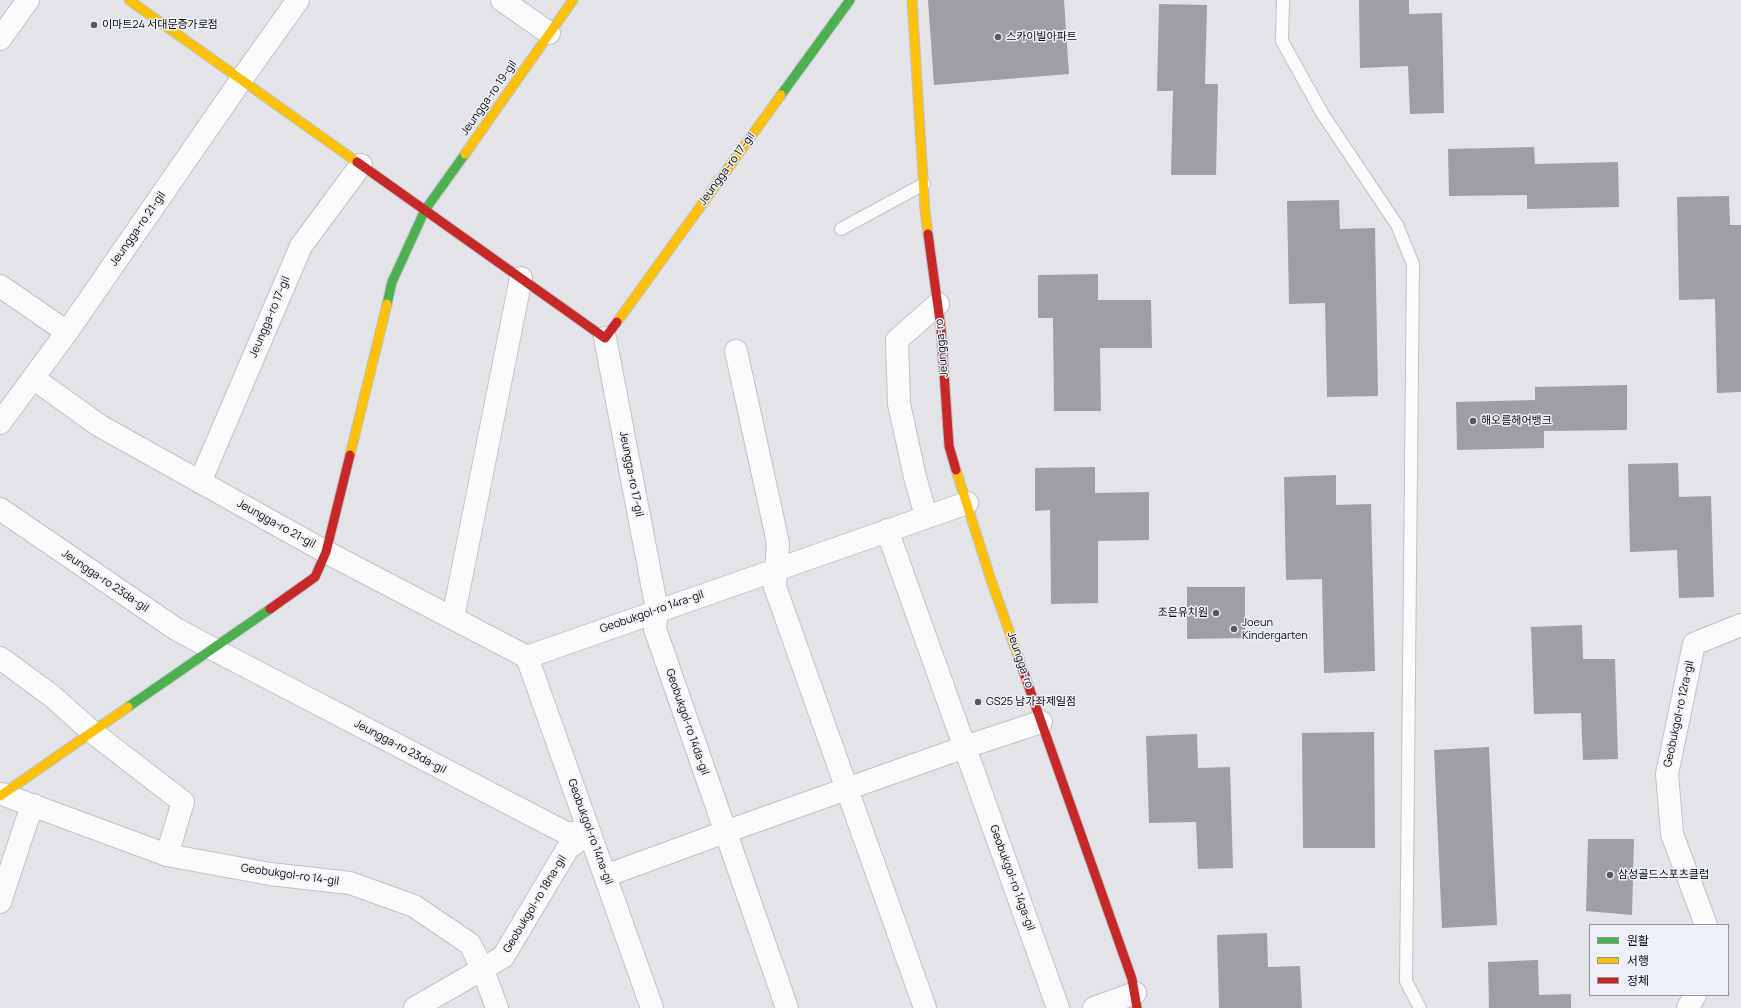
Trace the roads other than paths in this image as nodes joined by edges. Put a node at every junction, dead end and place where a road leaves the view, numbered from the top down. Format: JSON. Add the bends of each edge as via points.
{"nodes":[{"id":1,"x":28,"y":0,"type":"edge"},
{"id":2,"x":129,"y":0,"type":"edge"},
{"id":3,"x":298,"y":0,"type":"edge"},
{"id":4,"x":502,"y":0,"type":"edge"},
{"id":5,"x":573,"y":0,"type":"edge"},
{"id":6,"x":850,"y":0,"type":"edge"},
{"id":7,"x":912,"y":0,"type":"edge"},
{"id":8,"x":1283,"y":0,"type":"edge"},
{"id":9,"x":550,"y":33,"type":"junction"},
{"id":10,"x":0,"y":39,"type":"edge"},
{"id":11,"x":241,"y":80,"type":"junction"},
{"id":12,"x":362,"y":165,"type":"junction"},
{"id":13,"x":924,"y":184,"type":"junction"},
{"id":14,"x":425,"y":210,"type":"junction"},
{"id":15,"x":841,"y":229,"type":"dead end"},
{"id":16,"x":522,"y":278,"type":"junction"},
{"id":17,"x":0,"y":286,"type":"edge"},
{"id":18,"x":938,"y":304,"type":"junction"},
{"id":19,"x":67,"y":332,"type":"junction"},
{"id":20,"x":605,"y":338,"type":"junction"},
{"id":21,"x":736,"y":351,"type":"dead end"},
{"id":22,"x":33,"y":378,"type":"junction"},
{"id":23,"x":0,"y":423,"type":"edge"},
{"id":24,"x":200,"y":482,"type":"junction"},
{"id":25,"x":967,"y":503,"type":"junction"},
{"id":26,"x":0,"y":509,"type":"edge"},
{"id":27,"x":926,"y":516,"type":"junction"},
{"id":28,"x":887,"y":530,"type":"junction"},
{"id":29,"x":326,"y":552,"type":"junction"},
{"id":30,"x":777,"y":569,"type":"junction"},
{"id":31,"x":657,"y":610,"type":"junction"},
{"id":32,"x":453,"y":618,"type":"junction"},
{"id":33,"x":1741,"y":625,"type":"edge"},
{"id":34,"x":213,"y":649,"type":"junction"},
{"id":35,"x":527,"y":657,"type":"junction"},
{"id":36,"x":0,"y":658,"type":"edge"},
{"id":37,"x":1041,"y":722,"type":"junction"},
{"id":38,"x":91,"y":732,"type":"junction"},
{"id":39,"x":965,"y":747,"type":"junction"},
{"id":40,"x":846,"y":790,"type":"junction"},
{"id":41,"x":1,"y":794,"type":"edge"},
{"id":42,"x":34,"y":805,"type":"junction"},
{"id":43,"x":725,"y":832,"type":"junction"},
{"id":44,"x":590,"y":833,"type":"junction"},
{"id":45,"x":168,"y":855,"type":"junction"},
{"id":46,"x":605,"y":876,"type":"junction"},
{"id":47,"x":0,"y":902,"type":"edge"},
{"id":48,"x":1706,"y":924,"type":"edge"},
{"id":49,"x":483,"y":970,"type":"junction"},
{"id":50,"x":1694,"y":996,"type":"edge"},
{"id":51,"x":1136,"y":1001,"type":"edge"},
{"id":52,"x":415,"y":1008,"type":"edge"},
{"id":53,"x":497,"y":1008,"type":"edge"},
{"id":54,"x":652,"y":1008,"type":"edge"},
{"id":55,"x":787,"y":1008,"type":"edge"},
{"id":56,"x":925,"y":1008,"type":"edge"},
{"id":57,"x":1058,"y":1008,"type":"edge"},
{"id":58,"x":1094,"y":1008,"type":"edge"},
{"id":59,"x":1420,"y":1008,"type":"edge"},
{"id":60,"x":1688,"y":1008,"type":"edge"}],
"edges":[{"from":1,"to":10,"type":"street"},
{"from":2,"to":11,"type":"street"},
{"from":3,"to":11,"type":"street","name":"Jeungga-ro 21-gil"},
{"from":4,"to":9,"type":"street"},
{"from":5,"to":9,"type":"street","name":"Jeungga-ro 19-gil"},
{"from":6,"to":20,"type":"street","name":"Jeungga-ro 17-gil"},
{"from":7,"to":13,"type":"street","name":"Jeungga-ro"},
{"from":8,"to":59,"type":"lane","via":[[1282,40],[1322,114],[1397,225],[1413,264],[1406,981]]},
{"from":9,"to":14,"type":"street","name":"Jeungga-ro 19-gil"},
{"from":11,"to":12,"type":"street"},
{"from":11,"to":19,"type":"street","name":"Jeungga-ro 21-gil"},
{"from":12,"to":14,"type":"street"},
{"from":12,"to":24,"type":"street","name":"Jeungga-ro 17-gil","via":[[301,246]]},
{"from":13,"to":15,"type":"lane"},
{"from":13,"to":18,"type":"street","name":"Jeungga-ro","via":[[925,210]]},
{"from":14,"to":16,"type":"street"},
{"from":14,"to":29,"type":"street","via":[[392,282]]},
{"from":16,"to":20,"type":"street"},
{"from":16,"to":32,"type":"street"},
{"from":17,"to":19,"type":"street"},
{"from":18,"to":25,"type":"street","name":"Jeungga-ro","via":[[942,329],[949,446]]},
{"from":18,"to":27,"type":"street","name":"Jeungga-ro","via":[[897,340],[899,404]]},
{"from":19,"to":22,"type":"street","name":"Jeungga-ro 21-gil"},
{"from":20,"to":31,"type":"street","name":"Jeungga-ro 17-gil"},
{"from":21,"to":30,"type":"street","via":[[778,543]]},
{"from":22,"to":23,"type":"street","name":"Jeungga-ro 21-gil"},
{"from":22,"to":24,"type":"street","name":"Jeungga-ro 21-gil","via":[[100,426]]},
{"from":24,"to":29,"type":"street","name":"Jeungga-ro 21-gil"},
{"from":25,"to":27,"type":"street","name":"Geobukgol-ro 14ra-gil"},
{"from":25,"to":37,"type":"street","name":"Jeungga-ro"},
{"from":26,"to":34,"type":"street","name":"Jeungga-ro 23da-gil","via":[[176,629]]},
{"from":27,"to":28,"type":"street","name":"Geobukgol-ro 14ra-gil"},
{"from":28,"to":30,"type":"street","name":"Geobukgol-ro 14ra-gil"},
{"from":28,"to":39,"type":"street"},
{"from":29,"to":32,"type":"street","name":"Jeungga-ro 21-gil"},
{"from":29,"to":34,"type":"street","via":[[315,577]]},
{"from":30,"to":31,"type":"street","name":"Geobukgol-ro 14ra-gil"},
{"from":30,"to":40,"type":"street","via":[[775,587]]},
{"from":31,"to":35,"type":"street","name":"Geobukgol-ro 14ra-gil"},
{"from":31,"to":43,"type":"street","name":"Geobukgol-ro 14da-gil","via":[[655,629]]},
{"from":32,"to":35,"type":"street","name":"Jeungga-ro 21-gil"},
{"from":33,"to":48,"type":"street","name":"Geobukgol-ro 12ra-gil","via":[[1694,644],[1667,774],[1672,834]]},
{"from":34,"to":38,"type":"street"},
{"from":34,"to":44,"type":"street","name":"Jeungga-ro 23da-gil","via":[[566,833]]},
{"from":35,"to":44,"type":"street","name":"Geobukgol-ro 14na-gil"},
{"from":36,"to":38,"type":"street","via":[[52,696]]},
{"from":37,"to":39,"type":"street"},
{"from":37,"to":51,"type":"street","name":"Jeungga-ro","via":[[1132,979]]},
{"from":38,"to":41,"type":"street"},
{"from":38,"to":45,"type":"street","via":[[183,802]]},
{"from":39,"to":40,"type":"street"},
{"from":39,"to":57,"type":"street","name":"Geobukgol-ro 14ga-gil"},
{"from":40,"to":43,"type":"street"},
{"from":40,"to":56,"type":"street"},
{"from":41,"to":42,"type":"street","name":"Geobukgol-ro 14-gil"},
{"from":42,"to":45,"type":"street","name":"Geobukgol-ro 14-gil"},
{"from":42,"to":47,"type":"street"},
{"from":43,"to":46,"type":"street"},
{"from":43,"to":55,"type":"street"},
{"from":44,"to":46,"type":"street","name":"Geobukgol-ro 14na-gil"},
{"from":44,"to":49,"type":"street","name":"Geobukgol-ro 18na-gil","via":[[568,848],[503,957]]},
{"from":45,"to":49,"type":"street","name":"Geobukgol-ro 14-gil","via":[[270,874],[350,883],[414,906],[470,944]]},
{"from":46,"to":54,"type":"street","name":"Geobukgol-ro 14na-gil"},
{"from":49,"to":52,"type":"street","name":"Geobukgol-ro 18na-gil"},
{"from":49,"to":53,"type":"street","name":"Geobukgol-ro 14-gil"},
{"from":50,"to":60,"type":"street"},
{"from":51,"to":58,"type":"street"}]}
